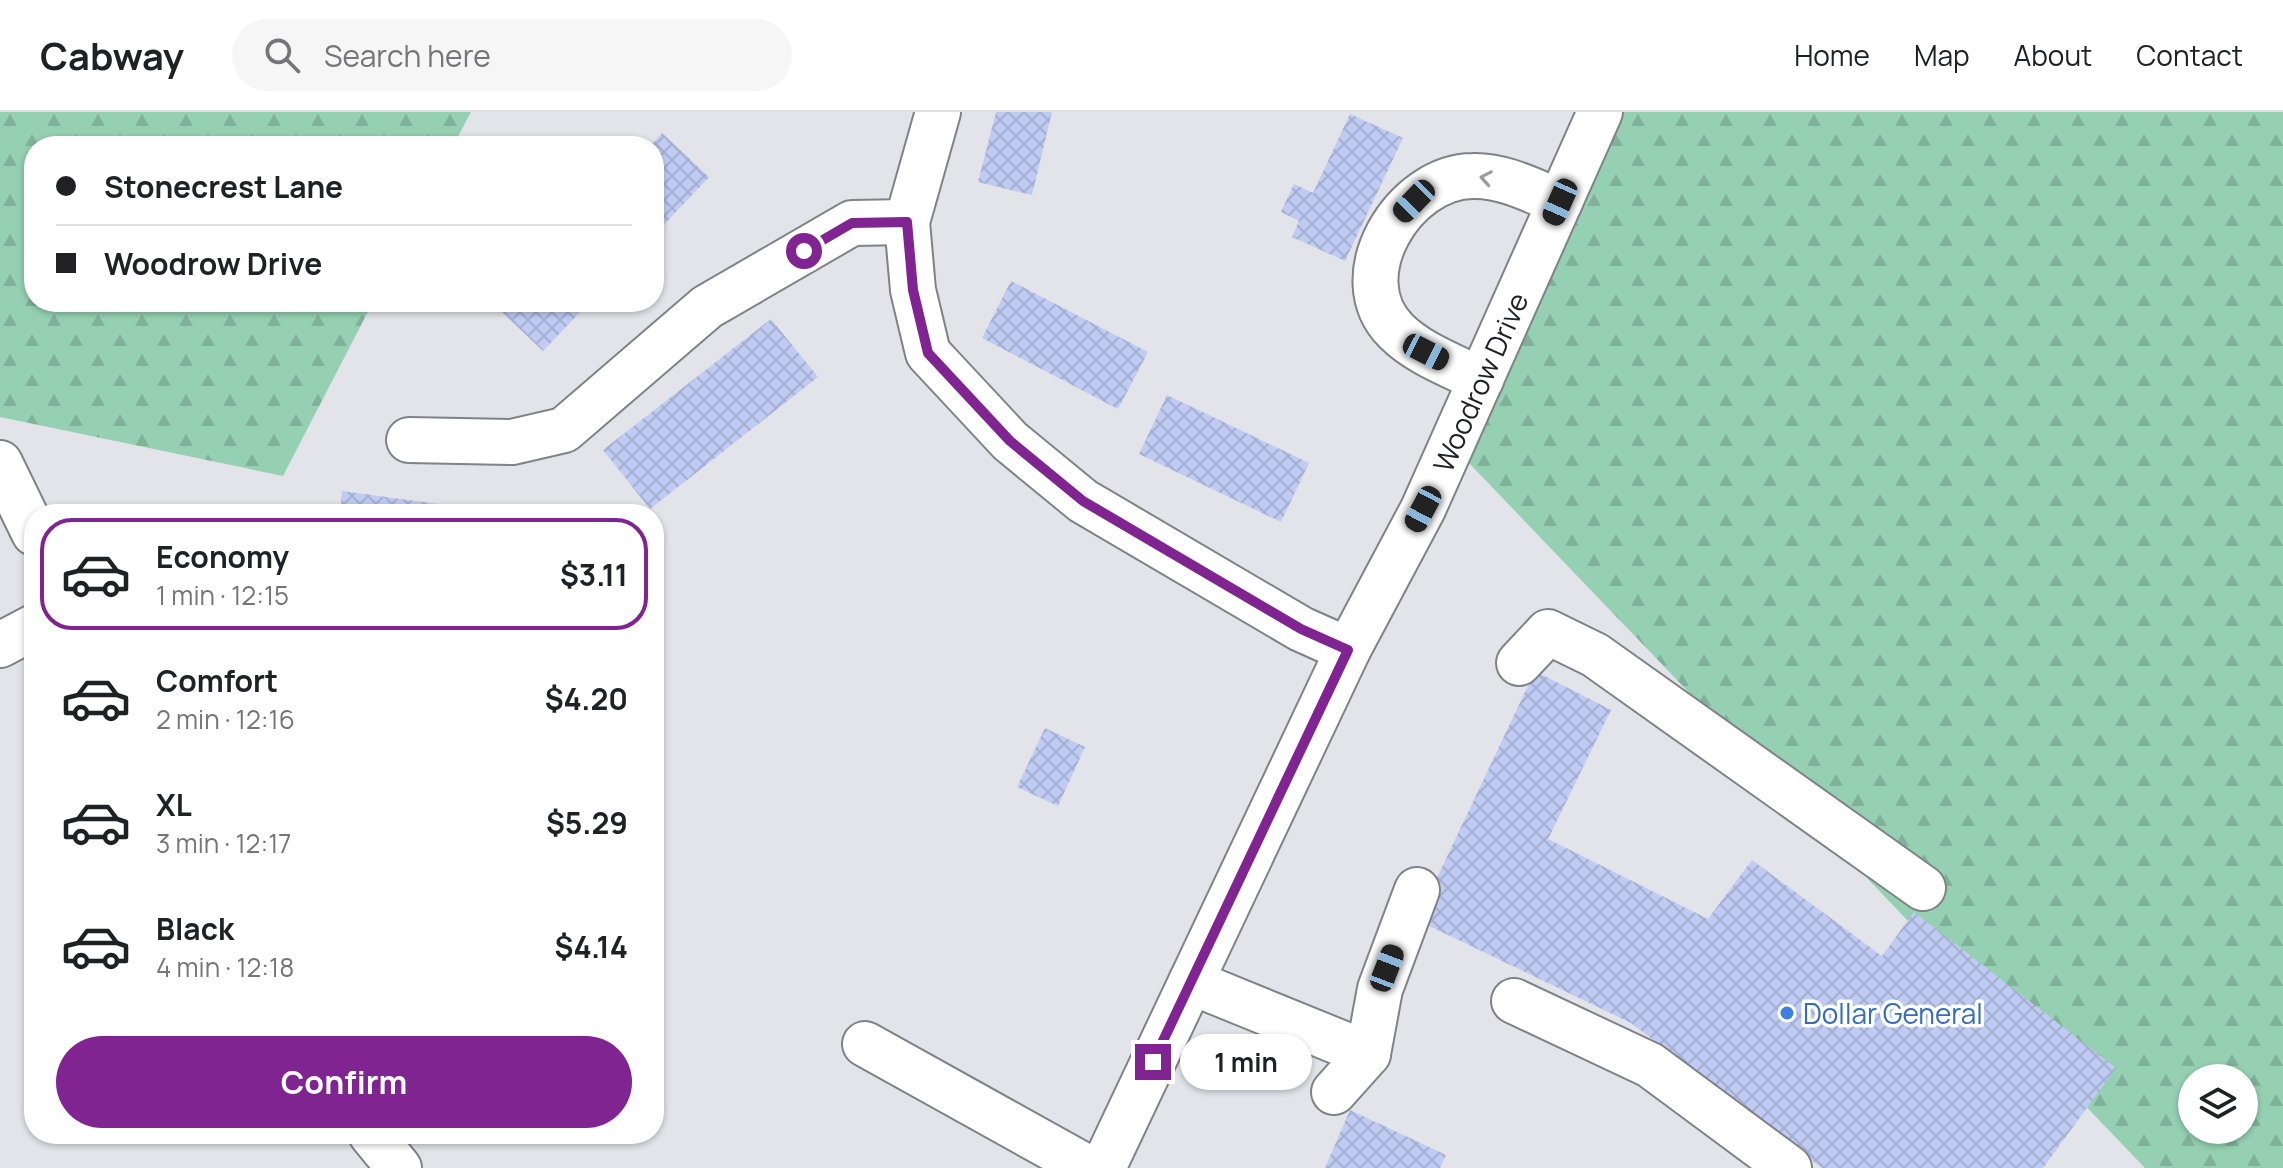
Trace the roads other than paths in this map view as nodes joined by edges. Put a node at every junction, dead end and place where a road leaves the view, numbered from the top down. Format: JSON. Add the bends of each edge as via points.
{"nodes":[{"id":1,"x":938,"y":112,"type":"edge"},
{"id":2,"x":1600,"y":112,"type":"edge"},
{"id":3,"x":1560,"y":202,"type":"junction"},
{"id":4,"x":907,"y":222,"type":"junction"},
{"id":5,"x":1481,"y":380,"type":"junction"},
{"id":6,"x":409,"y":440,"type":"dead end"},
{"id":7,"x":0,"y":463,"type":"edge"},
{"id":8,"x":24,"y":512,"type":"edge"},
{"id":9,"x":24,"y":632,"type":"edge"},
{"id":10,"x":0,"y":645,"type":"edge"},
{"id":11,"x":1348,"y":650,"type":"junction"},
{"id":12,"x":1519,"y":663,"type":"dead end"},
{"id":13,"x":1923,"y":888,"type":"dead end"},
{"id":14,"x":1417,"y":890,"type":"dead end"},
{"id":15,"x":1191,"y":982,"type":"junction"},
{"id":16,"x":1514,"y":1001,"type":"dead end"},
{"id":17,"x":865,"y":1044,"type":"dead end"},
{"id":18,"x":1368,"y":1054,"type":"junction"},
{"id":19,"x":1334,"y":1092,"type":"dead end"},
{"id":20,"x":379,"y":1144,"type":"edge"},
{"id":21,"x":399,"y":1168,"type":"edge"},
{"id":22,"x":1088,"y":1168,"type":"edge"},
{"id":23,"x":1103,"y":1168,"type":"edge"},
{"id":24,"x":1789,"y":1168,"type":"edge"}],
"edges":[{"from":1,"to":4,"type":"street"},
{"from":2,"to":3,"type":"street","name":"Woodrow Drive"},
{"from":3,"to":5,"type":"street","name":"Woodrow Drive"},
{"from":3,"to":5,"type":"street","one_way":true,"via":[[1510,182],[1472,175],[1429,186],[1400,216],[1375,263],[1376,299],[1395,331]]},
{"from":4,"to":6,"type":"street","via":[[852,223],[707,307],[564,430],[512,442]]},
{"from":4,"to":11,"type":"street","via":[[913,290],[928,353],[1010,441],[1083,501],[1301,629]]},
{"from":5,"to":11,"type":"street","name":"Woodrow Drive","via":[[1423,509]]},
{"from":7,"to":8,"type":"street"},
{"from":9,"to":10,"type":"street"},
{"from":11,"to":15,"type":"street","name":"Woodrow Drive"},
{"from":12,"to":13,"type":"street","via":[[1548,632],[1595,655]]},
{"from":14,"to":18,"type":"street","via":[[1380,989]]},
{"from":15,"to":18,"type":"street"},
{"from":15,"to":23,"type":"street","name":"Woodrow Drive"},
{"from":16,"to":24,"type":"street","via":[[1650,1065]]},
{"from":17,"to":22,"type":"street"},
{"from":18,"to":19,"type":"street"},
{"from":20,"to":21,"type":"street"}]}
